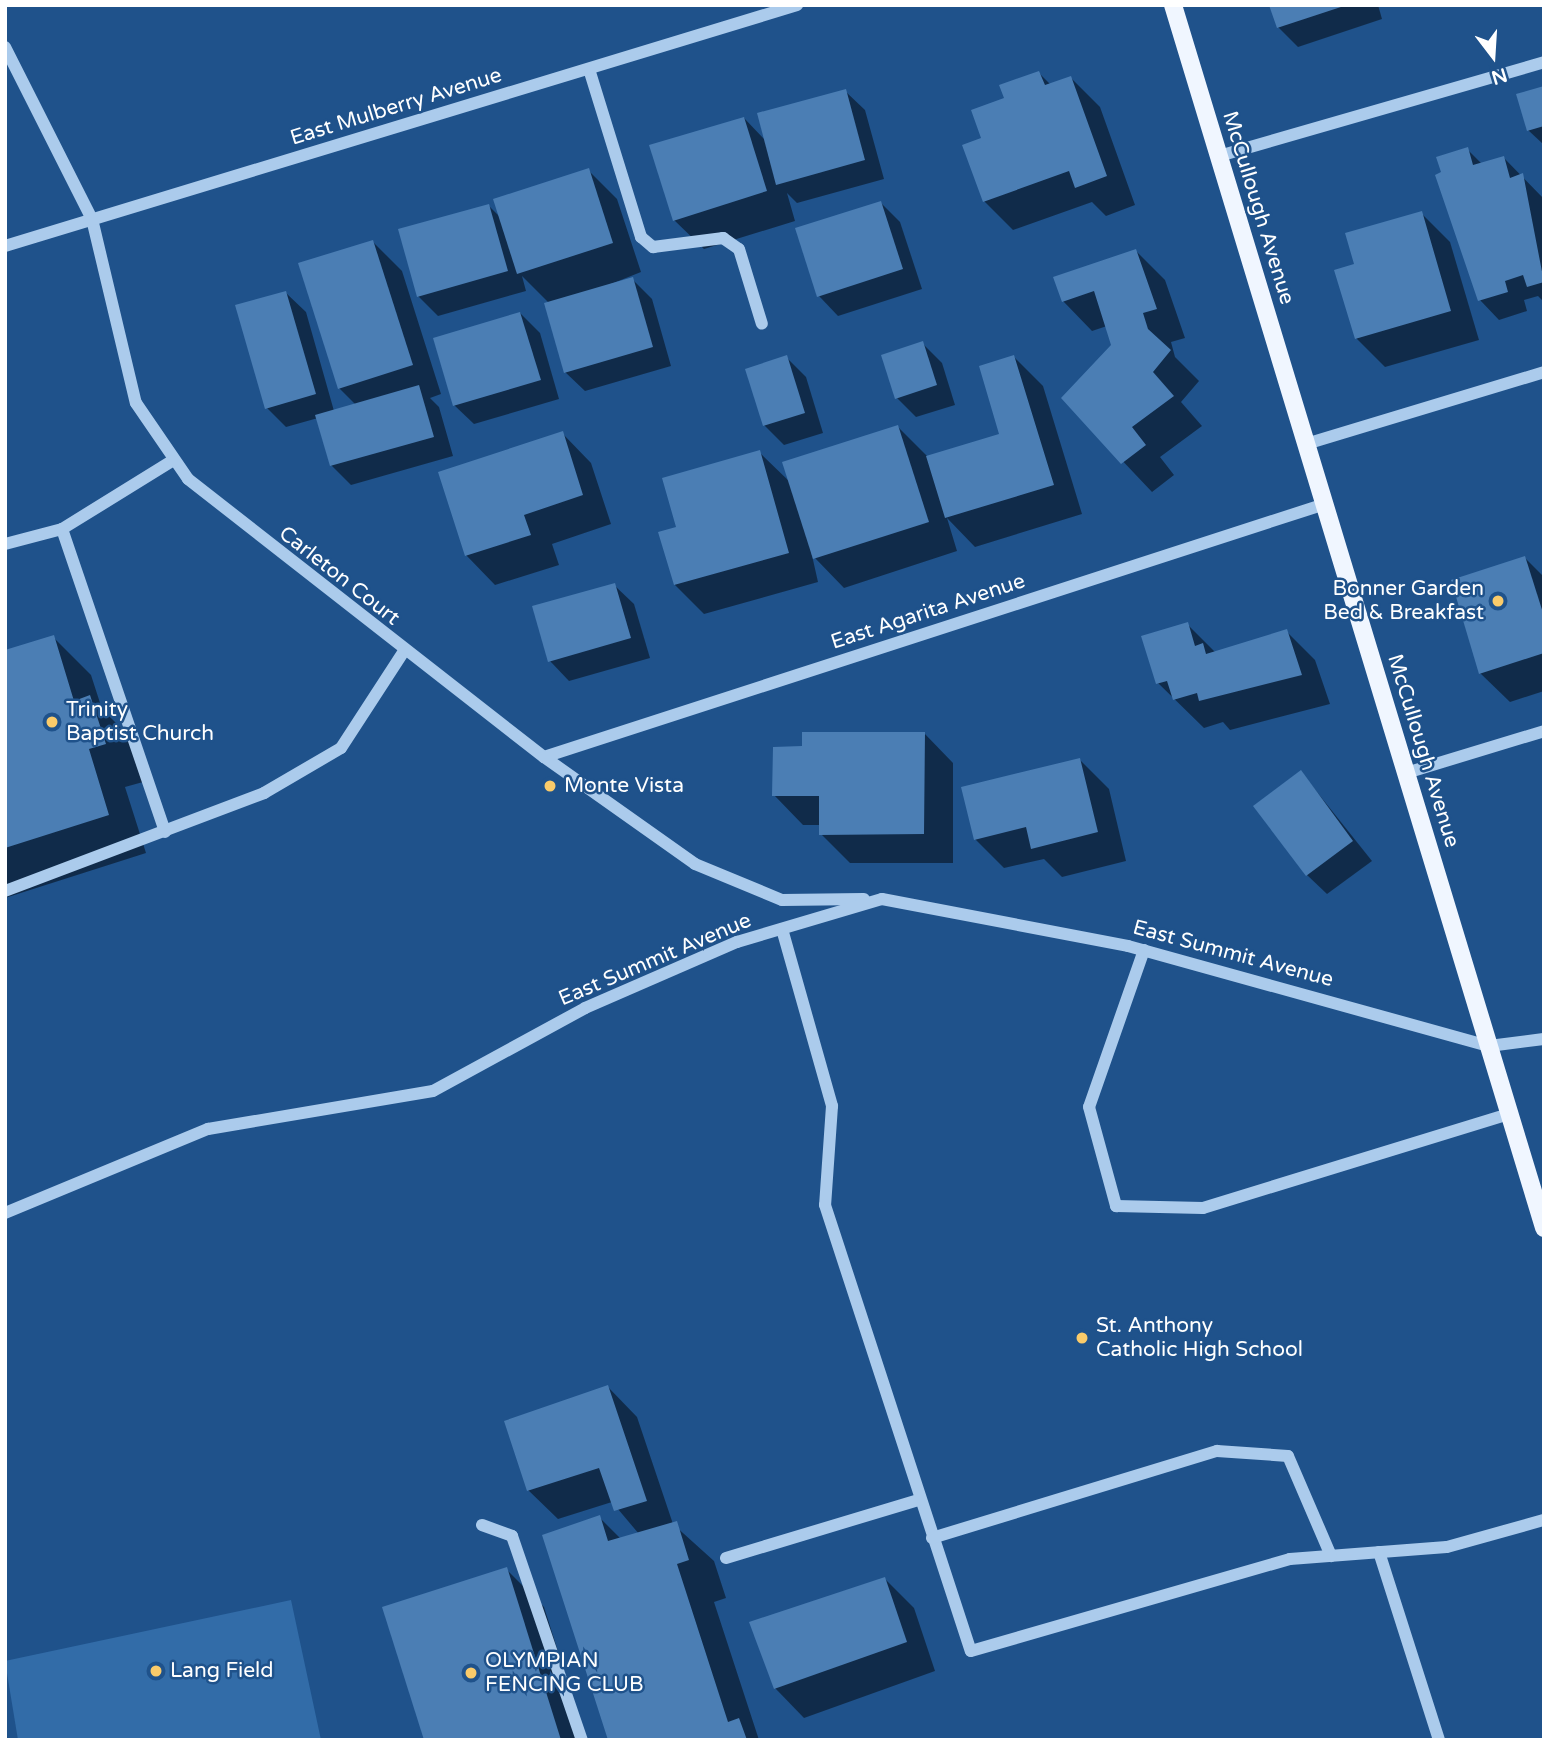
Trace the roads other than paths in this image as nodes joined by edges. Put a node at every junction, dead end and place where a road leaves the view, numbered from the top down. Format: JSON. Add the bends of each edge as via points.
{"nodes":[{"id":1,"x":797,"y":5,"type":"edge"},
{"id":2,"x":1173,"y":5,"type":"edge"},
{"id":3,"x":5,"y":47,"type":"edge"},
{"id":4,"x":1544,"y":62,"type":"edge"},
{"id":5,"x":589,"y":69,"type":"junction"},
{"id":6,"x":1219,"y":156,"type":"junction"},
{"id":7,"x":92,"y":219,"type":"junction"},
{"id":8,"x":5,"y":246,"type":"edge"},
{"id":9,"x":762,"y":324,"type":"dead end"},
{"id":10,"x":1544,"y":372,"type":"edge"},
{"id":11,"x":1306,"y":444,"type":"junction"},
{"id":12,"x":172,"y":461,"type":"junction"},
{"id":13,"x":1325,"y":504,"type":"junction"},
{"id":14,"x":62,"y":529,"type":"junction"},
{"id":15,"x":5,"y":544,"type":"edge"},
{"id":16,"x":404,"y":651,"type":"junction"},
{"id":17,"x":1544,"y":731,"type":"edge"},
{"id":18,"x":544,"y":757,"type":"junction"},
{"id":19,"x":1406,"y":773,"type":"junction"},
{"id":20,"x":164,"y":832,"type":"junction"},
{"id":21,"x":5,"y":891,"type":"edge"},
{"id":22,"x":882,"y":899,"type":"junction"},
{"id":23,"x":782,"y":929,"type":"junction"},
{"id":24,"x":1144,"y":950,"type":"junction"},
{"id":25,"x":1544,"y":1040,"type":"edge"},
{"id":26,"x":1489,"y":1046,"type":"junction"},
{"id":27,"x":1509,"y":1114,"type":"junction"},
{"id":28,"x":5,"y":1213,"type":"edge"},
{"id":29,"x":1544,"y":1228,"type":"edge"},
{"id":30,"x":918,"y":1500,"type":"junction"},
{"id":31,"x":1544,"y":1520,"type":"edge"},
{"id":32,"x":482,"y":1525,"type":"dead end"},
{"id":33,"x":932,"y":1538,"type":"junction"},
{"id":34,"x":1379,"y":1552,"type":"junction"},
{"id":35,"x":1331,"y":1556,"type":"junction"},
{"id":36,"x":726,"y":1558,"type":"dead end"},
{"id":37,"x":582,"y":1740,"type":"edge"},
{"id":38,"x":1439,"y":1740,"type":"edge"}],
"edges":[{"from":1,"to":5,"type":"street","name":"East Mulberry Avenue"},
{"from":2,"to":6,"type":"main road","name":"McCullough Avenue"},
{"from":3,"to":7,"type":"street","name":"Carleton Court"},
{"from":4,"to":6,"type":"street"},
{"from":5,"to":7,"type":"street","name":"East Mulberry Avenue"},
{"from":5,"to":9,"type":"street","via":[[641,237],[653,247],[723,238],[739,249]]},
{"from":6,"to":11,"type":"main road","name":"McCullough Avenue"},
{"from":7,"to":8,"type":"street","name":"East Mulberry Avenue"},
{"from":7,"to":12,"type":"street","name":"Carleton Court","via":[[136,403]]},
{"from":10,"to":11,"type":"street"},
{"from":11,"to":13,"type":"main road","name":"McCullough Avenue"},
{"from":12,"to":14,"type":"street"},
{"from":12,"to":16,"type":"street","name":"Carleton Court","via":[[251,533]]},
{"from":13,"to":18,"type":"street","name":"East Agarita Avenue"},
{"from":13,"to":19,"type":"main road","name":"McCullough Avenue"},
{"from":14,"to":15,"type":"street"},
{"from":14,"to":20,"type":"street"},
{"from":16,"to":18,"type":"street","name":"Carleton Court"},
{"from":16,"to":20,"type":"street","via":[[341,748],[264,793]]},
{"from":17,"to":19,"type":"street"},
{"from":18,"to":22,"type":"street","name":"Carleton Court","via":[[695,864],[782,901]]},
{"from":19,"to":26,"type":"main road","name":"McCullough Avenue"},
{"from":20,"to":21,"type":"street"},
{"from":22,"to":23,"type":"street","name":"East Summit Avenue"},
{"from":22,"to":24,"type":"street","name":"East Summit Avenue"},
{"from":23,"to":28,"type":"street","name":"East Summit Avenue","via":[[585,1008],[433,1091],[208,1129],[160,1144]]},
{"from":23,"to":30,"type":"street","via":[[832,1107],[825,1205]]},
{"from":24,"to":26,"type":"street","name":"East Summit Avenue"},
{"from":24,"to":27,"type":"street","via":[[1089,1107],[1116,1206],[1203,1208]]},
{"from":25,"to":26,"type":"street","name":"East Summit Avenue"},
{"from":26,"to":27,"type":"main road","name":"McCullough Avenue"},
{"from":27,"to":29,"type":"main road","name":"McCullough Avenue"},
{"from":30,"to":33,"type":"street"},
{"from":30,"to":36,"type":"street"},
{"from":31,"to":34,"type":"street","via":[[1447,1547]]},
{"from":32,"to":37,"type":"street","via":[[512,1536]]},
{"from":33,"to":35,"type":"street","via":[[1217,1451],[1288,1456]]},
{"from":33,"to":35,"type":"street","via":[[971,1651],[1290,1559]]},
{"from":34,"to":35,"type":"street"},
{"from":34,"to":38,"type":"street"}]}
